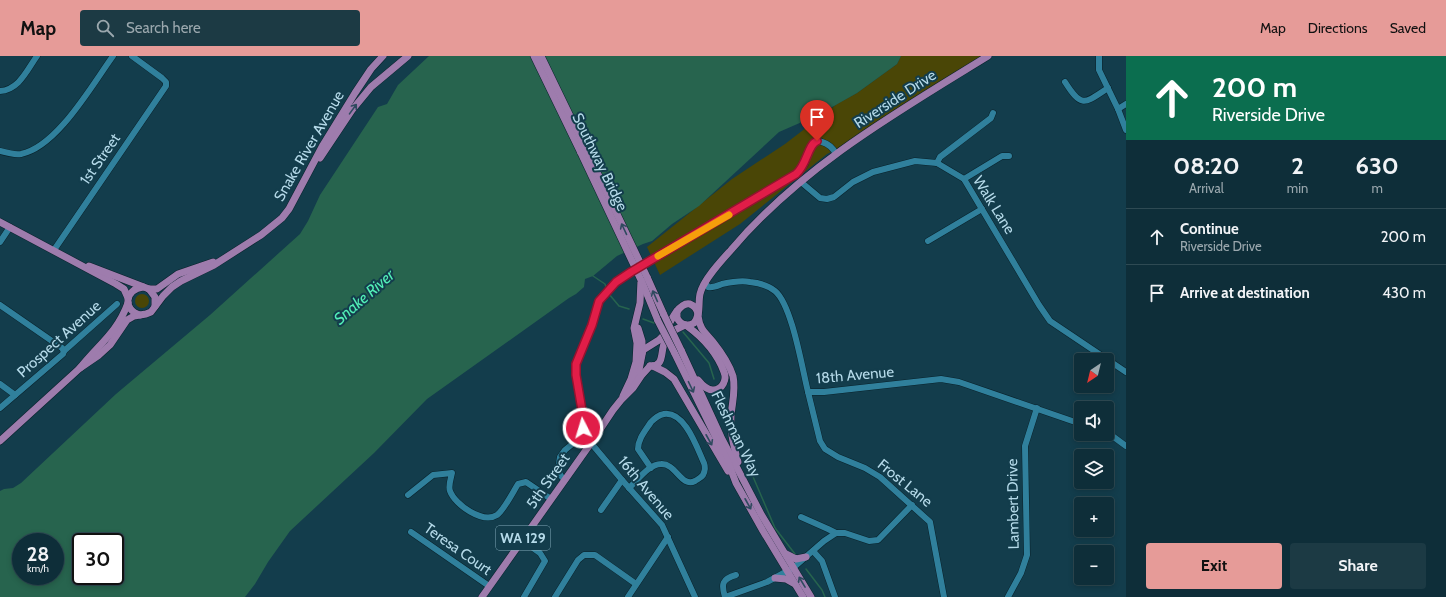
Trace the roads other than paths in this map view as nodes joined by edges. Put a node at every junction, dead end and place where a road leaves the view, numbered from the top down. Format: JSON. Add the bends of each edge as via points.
{"nodes":[{"id":1,"x":37,"y":56,"type":"edge"},
{"id":2,"x":112,"y":56,"type":"edge"},
{"id":3,"x":132,"y":56,"type":"edge"},
{"id":4,"x":383,"y":56,"type":"edge"},
{"id":5,"x":408,"y":56,"type":"edge"},
{"id":6,"x":534,"y":56,"type":"edge"},
{"id":7,"x":541,"y":56,"type":"edge"},
{"id":8,"x":988,"y":56,"type":"edge"},
{"id":9,"x":1099,"y":56,"type":"edge"},
{"id":10,"x":1065,"y":82,"type":"dead end"},
{"id":11,"x":1108,"y":88,"type":"junction"},
{"id":12,"x":0,"y":91,"type":"edge"},
{"id":13,"x":1126,"y":104,"type":"edge"},
{"id":14,"x":1118,"y":108,"type":"junction"},
{"id":15,"x":993,"y":113,"type":"dead end"},
{"id":16,"x":1126,"y":130,"type":"edge"},
{"id":17,"x":0,"y":150,"type":"edge"},
{"id":18,"x":837,"y":154,"type":"junction"},
{"id":19,"x":1009,"y":156,"type":"dead end"},
{"id":20,"x":937,"y":164,"type":"junction"},
{"id":21,"x":307,"y":176,"type":"junction"},
{"id":22,"x":964,"y":179,"type":"junction"},
{"id":23,"x":801,"y":182,"type":"junction"},
{"id":24,"x":982,"y":209,"type":"junction"},
{"id":25,"x":0,"y":222,"type":"edge"},
{"id":26,"x":10,"y":227,"type":"junction"},
{"id":27,"x":928,"y":241,"type":"dead end"},
{"id":28,"x":0,"y":242,"type":"edge"},
{"id":29,"x":54,"y":250,"type":"junction"},
{"id":30,"x":229,"y":255,"type":"junction"},
{"id":31,"x":76,"y":262,"type":"junction"},
{"id":32,"x":644,"y":279,"type":"junction"},
{"id":33,"x":705,"y":282,"type":"junction"},
{"id":34,"x":146,"y":288,"type":"junction"},
{"id":35,"x":700,"y":295,"type":"junction"},
{"id":36,"x":128,"y":301,"type":"junction"},
{"id":37,"x":117,"y":304,"type":"dead end"},
{"id":38,"x":687,"y":304,"type":"junction"},
{"id":39,"x":0,"y":305,"type":"edge"},
{"id":40,"x":154,"y":308,"type":"junction"},
{"id":41,"x":677,"y":311,"type":"junction"},
{"id":42,"x":638,"y":314,"type":"junction"},
{"id":43,"x":140,"y":315,"type":"junction"},
{"id":44,"x":698,"y":315,"type":"junction"},
{"id":45,"x":686,"y":325,"type":"junction"},
{"id":46,"x":64,"y":351,"type":"junction"},
{"id":47,"x":678,"y":351,"type":"junction"},
{"id":48,"x":642,"y":355,"type":"junction"},
{"id":49,"x":652,"y":366,"type":"junction"},
{"id":50,"x":80,"y":368,"type":"junction"},
{"id":51,"x":1126,"y":372,"type":"edge"},
{"id":52,"x":694,"y":376,"type":"junction"},
{"id":53,"x":0,"y":384,"type":"edge"},
{"id":54,"x":627,"y":388,"type":"junction"},
{"id":55,"x":808,"y":392,"type":"junction"},
{"id":56,"x":15,"y":395,"type":"junction"},
{"id":57,"x":621,"y":400,"type":"junction"},
{"id":58,"x":0,"y":408,"type":"edge"},
{"id":59,"x":1037,"y":408,"type":"junction"},
{"id":60,"x":1074,"y":421,"type":"edge"},
{"id":61,"x":1114,"y":436,"type":"edge"},
{"id":62,"x":0,"y":441,"type":"edge"},
{"id":63,"x":591,"y":443,"type":"junction"},
{"id":64,"x":1126,"y":446,"type":"edge"},
{"id":65,"x":651,"y":468,"type":"junction"},
{"id":66,"x":741,"y":474,"type":"junction"},
{"id":67,"x":565,"y":480,"type":"junction"},
{"id":68,"x":622,"y":480,"type":"junction"},
{"id":69,"x":736,"y":483,"type":"junction"},
{"id":70,"x":629,"y":488,"type":"junction"},
{"id":71,"x":408,"y":495,"type":"dead end"},
{"id":72,"x":551,"y":499,"type":"junction"},
{"id":73,"x":912,"y":505,"type":"junction"},
{"id":74,"x":601,"y":510,"type":"dead end"},
{"id":75,"x":801,"y":518,"type":"dead end"},
{"id":76,"x":411,"y":532,"type":"dead end"},
{"id":77,"x":836,"y":533,"type":"junction"},
{"id":78,"x":668,"y":537,"type":"junction"},
{"id":79,"x":522,"y":540,"type":"junction"},
{"id":80,"x":783,"y":551,"type":"junction"},
{"id":81,"x":813,"y":551,"type":"junction"},
{"id":82,"x":806,"y":557,"type":"junction"},
{"id":83,"x":790,"y":569,"type":"junction"},
{"id":84,"x":736,"y":575,"type":"dead end"},
{"id":85,"x":775,"y":578,"type":"junction"},
{"id":86,"x":636,"y":584,"type":"junction"},
{"id":87,"x":795,"y":584,"type":"junction"},
{"id":88,"x":489,"y":586,"type":"junction"},
{"id":89,"x":482,"y":597,"type":"edge"},
{"id":90,"x":524,"y":597,"type":"edge"},
{"id":91,"x":555,"y":597,"type":"edge"},
{"id":92,"x":628,"y":597,"type":"edge"},
{"id":93,"x":695,"y":597,"type":"edge"},
{"id":94,"x":725,"y":597,"type":"edge"},
{"id":95,"x":803,"y":597,"type":"edge"},
{"id":96,"x":811,"y":597,"type":"edge"},
{"id":97,"x":835,"y":597,"type":"edge"},
{"id":98,"x":944,"y":597,"type":"edge"},
{"id":99,"x":1008,"y":597,"type":"edge"}],
"edges":[{"from":1,"to":12,"type":"street","via":[[15,87]]},
{"from":2,"to":17,"type":"street","via":[[55,134],[31,151],[22,154],[10,154]]},
{"from":3,"to":29,"type":"street","name":"1st Street","via":[[166,82],[164,90]]},
{"from":4,"to":21,"type":"main road","name":"Snake River Avenue","via":[[355,92]]},
{"from":21,"to":5,"type":"main road","one_way":true,"via":[[367,92]]},
{"from":6,"to":32,"type":"main road","name":"Southway Bridge","bridge":true},
{"from":32,"to":7,"type":"main road","name":"Southway Bridge","one_way":true,"bridge":true},
{"from":8,"to":18,"type":"main road","name":"Riverside Drive","via":[[914,101]]},
{"from":9,"to":11,"type":"street","via":[[1099,70]]},
{"from":10,"to":11,"type":"street","via":[[1080,100],[1089,101]]},
{"from":11,"to":14,"type":"street"},
{"from":13,"to":14,"type":"street"},
{"from":14,"to":16,"type":"street"},
{"from":15,"to":20,"type":"street","via":[[991,118],[940,157]]},
{"from":18,"to":23,"type":"main road"},
{"from":18,"to":67,"type":"street","via":[[826,143],[814,142],[804,164],[796,174],[631,272],[616,282],[599,301],[576,364],[584,422],[576,441],[565,450],[558,462],[558,470]]},
{"from":19,"to":22,"type":"street","via":[[1002,156]]},
{"from":20,"to":22,"type":"street","name":"Walk Lane"},
{"from":20,"to":23,"type":"street","name":"Walk Lane","via":[[915,161],[873,172],[827,199],[820,198]]},
{"from":21,"to":30,"type":"main road","name":"Snake River Avenue","via":[[282,218]]},
{"from":22,"to":24,"type":"street","name":"Walk Lane"},
{"from":23,"to":33,"type":"main road","via":[[743,236]]},
{"from":24,"to":27,"type":"street"},
{"from":24,"to":51,"type":"street","name":"Walk Lane","via":[[1050,321]]},
{"from":25,"to":26,"type":"main road"},
{"from":26,"to":28,"type":"street"},
{"from":26,"to":29,"type":"main road"},
{"from":29,"to":31,"type":"main road"},
{"from":30,"to":34,"type":"main road","name":"Snake River Avenue","via":[[178,274],[157,289]]},
{"from":30,"to":40,"type":"main road","name":"Snake River Avenue","via":[[172,287]]},
{"from":31,"to":34,"type":"main road"},
{"from":31,"to":36,"type":"main road","via":[[121,287]]},
{"from":32,"to":42,"type":"main road"},
{"from":32,"to":47,"type":"main road","name":"Fleshman Way","bridge":true},
{"from":33,"to":35,"type":"main road"},
{"from":33,"to":55,"type":"street","name":"18th Avenue","via":[[712,288],[747,281],[768,286],[776,292],[790,317]]},
{"from":34,"to":36,"type":"main road","via":[[133,290]]},
{"from":34,"to":40,"type":"main road","via":[[153,292],[155,297]]},
{"from":35,"to":38,"type":"main road"},
{"from":35,"to":44,"type":"main road"},
{"from":36,"to":43,"type":"main road","via":[[132,311]]},
{"from":36,"to":50,"type":"main road","via":[[110,336]]},
{"from":37,"to":46,"type":"street","name":"Prospect Avenue"},
{"from":38,"to":41,"type":"main road"},
{"from":38,"to":44,"type":"main road","via":[[694,307]]},
{"from":39,"to":46,"type":"street"},
{"from":40,"to":43,"type":"main road","via":[[151,312]]},
{"from":41,"to":45,"type":"main road","via":[[678,321]]},
{"from":41,"to":48,"type":"main road","via":[[663,336],[647,347]]},
{"from":42,"to":48,"type":"main road"},
{"from":42,"to":54,"type":"main road","via":[[634,328],[637,343],[636,362]]},
{"from":43,"to":50,"type":"main road","via":[[130,317],[110,345]]},
{"from":44,"to":45,"type":"main road","via":[[694,323]]},
{"from":44,"to":66,"type":"main road","via":[[699,324],[713,341],[733,377],[735,389],[731,416],[732,430]]},
{"from":45,"to":49,"type":"main road","name":"5th Street","via":[[673,330],[662,348],[661,360]]},
{"from":45,"to":52,"type":"main road","via":[[704,339],[716,356],[725,380],[723,385],[713,390],[702,385]]},
{"from":46,"to":56,"type":"street","name":"Prospect Avenue"},
{"from":47,"to":52,"type":"main road","name":"Fleshman Way"},
{"from":47,"to":69,"type":"main road","name":"Fleshman Way","one_way":true},
{"from":48,"to":49,"type":"main road","via":[[646,364]]},
{"from":48,"to":54,"type":"main road","name":"5th Street","via":[[637,376]]},
{"from":49,"to":57,"type":"main road","name":"5th Street"},
{"from":49,"to":69,"type":"main road","one_way":true,"via":[[674,378]]},
{"from":50,"to":62,"type":"main road"},
{"from":52,"to":66,"type":"main road","name":"Fleshman Way","via":[[721,437]]},
{"from":53,"to":56,"type":"street"},
{"from":54,"to":57,"type":"main road","name":"5th Street"},
{"from":55,"to":59,"type":"street","name":"18th Avenue","via":[[941,379],[959,382]]},
{"from":55,"to":73,"type":"street","name":"Frost Lane","via":[[820,441],[825,449],[880,476]]},
{"from":56,"to":58,"type":"street","name":"Prospect Avenue"},
{"from":57,"to":63,"type":"main road","name":"5th Street","number":"WA 129"},
{"from":59,"to":60,"type":"street","name":"18th Avenue"},
{"from":59,"to":99,"type":"street","name":"Lambert Drive","via":[[1025,446],[1027,555],[1022,573]]},
{"from":61,"to":64,"type":"street"},
{"from":63,"to":67,"type":"main road","name":"5th Street","number":"WA 129"},
{"from":63,"to":68,"type":"street","name":"16th Avenue"},
{"from":65,"to":65,"type":"street","via":[[638,449],[640,439],[655,417],[668,414],[676,416],[684,423],[704,463],[705,471],[700,478],[689,482],[668,465],[659,464]]},
{"from":65,"to":70,"type":"street"},
{"from":66,"to":80,"type":"main road","name":"Fleshman Way"},
{"from":67,"to":72,"type":"main road","name":"5th Street","number":"WA 129"},
{"from":68,"to":70,"type":"street","name":"16th Avenue"},
{"from":68,"to":74,"type":"street"},
{"from":69,"to":83,"type":"main road","name":"Fleshman Way","one_way":true,"via":[[762,531]]},
{"from":70,"to":78,"type":"street","name":"16th Avenue","via":[[662,525]]},
{"from":71,"to":72,"type":"street","via":[[433,475],[452,473],[450,491],[468,510],[477,515],[492,517],[498,514],[522,482],[526,482]]},
{"from":72,"to":79,"type":"main road","name":"5th Street","number":"WA 129"},
{"from":73,"to":77,"type":"street","via":[[878,540],[869,541]]},
{"from":73,"to":98,"type":"street","name":"Frost Lane","via":[[930,522]]},
{"from":75,"to":77,"type":"street"},
{"from":76,"to":88,"type":"street","name":"Teresa Court"},
{"from":77,"to":81,"type":"street"},
{"from":78,"to":86,"type":"street"},
{"from":78,"to":93,"type":"street","name":"16th Avenue"},
{"from":79,"to":88,"type":"main road","name":"5th Street","number":"WA 129"},
{"from":79,"to":90,"type":"street","via":[[540,553],[545,561]]},
{"from":80,"to":82,"type":"main road","via":[[793,558]]},
{"from":80,"to":83,"type":"main road","name":"Fleshman Way"},
{"from":81,"to":82,"type":"street"},
{"from":81,"to":97,"type":"street","via":[[822,561]]},
{"from":82,"to":83,"type":"street"},
{"from":83,"to":85,"type":"street"},
{"from":83,"to":87,"type":"main road","name":"Fleshman Way"},
{"from":96,"to":83,"type":"main road","name":"Fleshman Way","one_way":true},
{"from":84,"to":94,"type":"street","via":[[725,581],[722,589]]},
{"from":85,"to":87,"type":"main road","via":[[786,579]]},
{"from":85,"to":94,"type":"street"},
{"from":86,"to":91,"type":"street","via":[[595,555],[584,555],[578,560]]},
{"from":86,"to":92,"type":"street"},
{"from":87,"to":95,"type":"main road","name":"Fleshman Way"},
{"from":88,"to":89,"type":"main road","name":"5th Street","number":"WA 129"}]}
